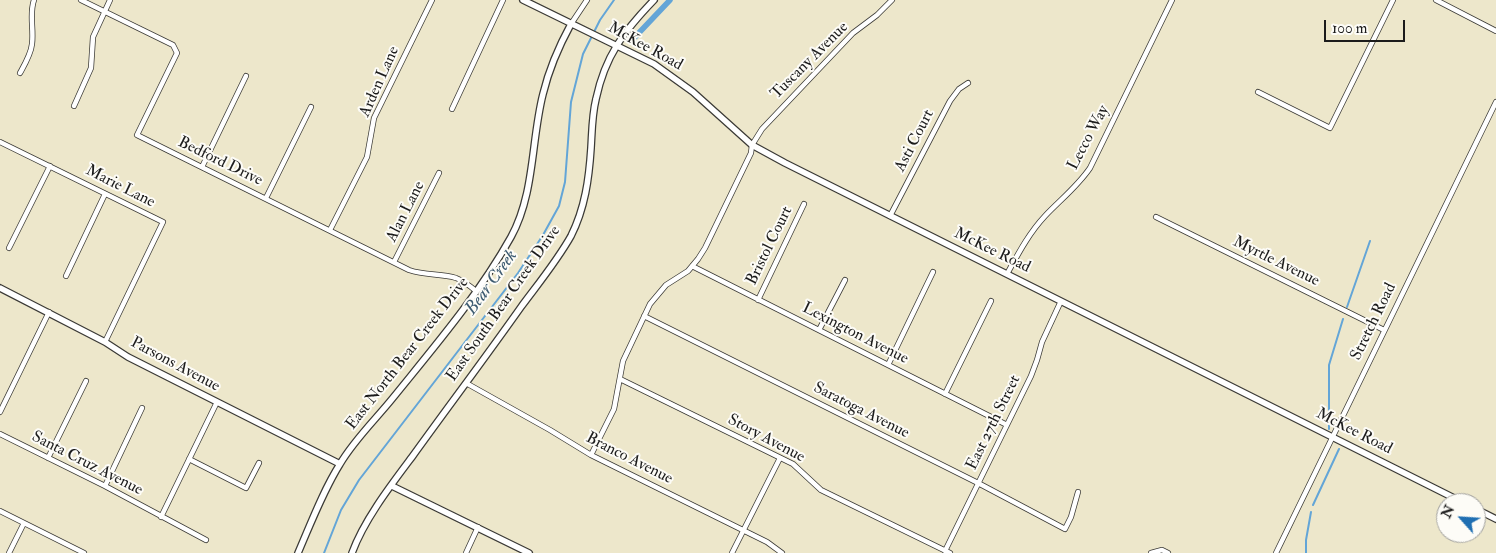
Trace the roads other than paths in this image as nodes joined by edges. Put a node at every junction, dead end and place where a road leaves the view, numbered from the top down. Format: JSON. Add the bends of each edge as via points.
{"nodes":[{"id":1,"x":34,"y":0,"type":"edge"},
{"id":2,"x":81,"y":0,"type":"edge"},
{"id":3,"x":110,"y":0,"type":"edge"},
{"id":4,"x":432,"y":0,"type":"edge"},
{"id":5,"x":503,"y":0,"type":"edge"},
{"id":6,"x":523,"y":0,"type":"edge"},
{"id":7,"x":587,"y":0,"type":"edge"},
{"id":8,"x":654,"y":0,"type":"edge"},
{"id":9,"x":892,"y":0,"type":"edge"},
{"id":10,"x":1172,"y":0,"type":"edge"},
{"id":11,"x":1393,"y":0,"type":"edge"},
{"id":12,"x":1436,"y":0,"type":"edge"},
{"id":13,"x":104,"y":12,"type":"junction"},
{"id":14,"x":574,"y":25,"type":"junction"},
{"id":15,"x":1496,"y":30,"type":"edge"},
{"id":16,"x":616,"y":45,"type":"junction"},
{"id":17,"x":20,"y":73,"type":"dead end"},
{"id":18,"x":246,"y":76,"type":"dead end"},
{"id":19,"x":968,"y":83,"type":"dead end"},
{"id":20,"x":1258,"y":92,"type":"dead end"},
{"id":21,"x":1496,"y":102,"type":"edge"},
{"id":22,"x":74,"y":106,"type":"dead end"},
{"id":23,"x":311,"y":107,"type":"dead end"},
{"id":24,"x":452,"y":109,"type":"dead end"},
{"id":25,"x":0,"y":142,"type":"edge"},
{"id":26,"x":752,"y":145,"type":"junction"},
{"id":27,"x":50,"y":166,"type":"junction"},
{"id":28,"x":202,"y":167,"type":"junction"},
{"id":29,"x":439,"y":173,"type":"dead end"},
{"id":30,"x":105,"y":194,"type":"junction"},
{"id":31,"x":266,"y":198,"type":"junction"},
{"id":32,"x":804,"y":204,"type":"dead end"},
{"id":33,"x":890,"y":216,"type":"junction"},
{"id":34,"x":1156,"y":217,"type":"dead end"},
{"id":35,"x":330,"y":230,"type":"junction"},
{"id":36,"x":9,"y":248,"type":"dead end"},
{"id":37,"x":394,"y":262,"type":"junction"},
{"id":38,"x":692,"y":266,"type":"junction"},
{"id":39,"x":933,"y":272,"type":"dead end"},
{"id":40,"x":1006,"y":274,"type":"junction"},
{"id":41,"x":66,"y":276,"type":"dead end"},
{"id":42,"x":845,"y":280,"type":"dead end"},
{"id":43,"x":0,"y":288,"type":"edge"},
{"id":44,"x":476,"y":291,"type":"junction"},
{"id":45,"x":758,"y":300,"type":"junction"},
{"id":46,"x":991,"y":301,"type":"dead end"},
{"id":47,"x":1061,"y":301,"type":"junction"},
{"id":48,"x":49,"y":312,"type":"junction"},
{"id":49,"x":644,"y":316,"type":"junction"},
{"id":50,"x":819,"y":330,"type":"junction"},
{"id":51,"x":1384,"y":330,"type":"junction"},
{"id":52,"x":105,"y":342,"type":"junction"},
{"id":53,"x":888,"y":365,"type":"junction"},
{"id":54,"x":620,"y":379,"type":"junction"},
{"id":55,"x":86,"y":380,"type":"dead end"},
{"id":56,"x":466,"y":383,"type":"junction"},
{"id":57,"x":946,"y":394,"type":"junction"},
{"id":58,"x":217,"y":402,"type":"junction"},
{"id":59,"x":142,"y":408,"type":"dead end"},
{"id":60,"x":0,"y":412,"type":"edge"},
{"id":61,"x":1007,"y":425,"type":"junction"},
{"id":62,"x":0,"y":434,"type":"edge"},
{"id":63,"x":1332,"y":437,"type":"junction"},
{"id":64,"x":591,"y":455,"type":"junction"},
{"id":65,"x":48,"y":458,"type":"junction"},
{"id":66,"x":780,"y":458,"type":"junction"},
{"id":67,"x":189,"y":460,"type":"junction"},
{"id":68,"x":259,"y":463,"type":"dead end"},
{"id":69,"x":340,"y":464,"type":"junction"},
{"id":70,"x":978,"y":483,"type":"junction"},
{"id":71,"x":105,"y":486,"type":"junction"},
{"id":72,"x":392,"y":486,"type":"junction"},
{"id":73,"x":1078,"y":492,"type":"dead end"},
{"id":74,"x":1444,"y":493,"type":"edge"},
{"id":75,"x":0,"y":511,"type":"edge"},
{"id":76,"x":161,"y":517,"type":"junction"},
{"id":77,"x":24,"y":523,"type":"junction"},
{"id":78,"x":478,"y":527,"type":"junction"},
{"id":79,"x":743,"y":531,"type":"junction"},
{"id":80,"x":206,"y":540,"type":"dead end"},
{"id":81,"x":947,"y":552,"type":"edge"},
{"id":82,"x":9,"y":553,"type":"edge"},
{"id":83,"x":83,"y":553,"type":"edge"},
{"id":84,"x":298,"y":553,"type":"edge"},
{"id":85,"x":352,"y":553,"type":"edge"},
{"id":86,"x":466,"y":553,"type":"edge"},
{"id":87,"x":529,"y":553,"type":"edge"},
{"id":88,"x":732,"y":553,"type":"edge"},
{"id":89,"x":782,"y":553,"type":"edge"},
{"id":90,"x":1151,"y":553,"type":"edge"},
{"id":91,"x":1168,"y":553,"type":"edge"},
{"id":92,"x":1276,"y":553,"type":"edge"}],
"edges":[{"from":1,"to":17,"type":"street","via":[[32,45]]},
{"from":2,"to":13,"type":"street","name":"Bedford Drive"},
{"from":3,"to":13,"type":"street"},
{"from":4,"to":35,"type":"street","name":"Arden Lane","via":[[374,118],[367,157]]},
{"from":5,"to":24,"type":"street"},
{"from":6,"to":14,"type":"street","name":"McKee Road"},
{"from":7,"to":14,"type":"street","name":"East North Bear Creek Drive"},
{"from":8,"to":16,"type":"street","name":"East South Bear Creek Drive"},
{"from":9,"to":26,"type":"street","name":"Tuscany Avenue","via":[[853,33],[767,122]]},
{"from":10,"to":40,"type":"street","name":"Lecco Way","via":[[1090,168],[1032,232]]},
{"from":11,"to":20,"type":"street","via":[[1330,128]]},
{"from":12,"to":15,"type":"street"},
{"from":13,"to":22,"type":"street","via":[[93,37],[91,68]]},
{"from":13,"to":28,"type":"street","name":"Bedford Drive","via":[[173,46],[177,53],[137,134]]},
{"from":14,"to":16,"type":"street","name":"McKee Road"},
{"from":14,"to":44,"type":"street","name":"East North Bear Creek Drive","via":[[557,50],[542,95],[529,186],[520,218]]},
{"from":16,"to":26,"type":"street","name":"McKee Road","via":[[674,78]]},
{"from":16,"to":56,"type":"street","name":"East South Bear Creek Drive","via":[[596,100],[587,193],[577,222],[560,253]]},
{"from":18,"to":28,"type":"street"},
{"from":19,"to":33,"type":"street","name":"Asti Court","via":[[950,101]]},
{"from":21,"to":51,"type":"street","name":"Stretch Road"},
{"from":23,"to":31,"type":"street"},
{"from":25,"to":27,"type":"street","name":"Marie Lane"},
{"from":26,"to":33,"type":"street","name":"McKee Road"},
{"from":26,"to":38,"type":"street","name":"Tuscany Avenue","via":[[705,248]]},
{"from":27,"to":30,"type":"street","name":"Marie Lane"},
{"from":27,"to":36,"type":"street"},
{"from":28,"to":31,"type":"street","name":"Bedford Drive"},
{"from":29,"to":37,"type":"street","name":"Alan Lane"},
{"from":30,"to":41,"type":"street"},
{"from":30,"to":52,"type":"street","name":"Marie Lane","via":[[163,222]]},
{"from":31,"to":35,"type":"street","name":"Bedford Drive"},
{"from":32,"to":45,"type":"street","name":"Bristol Court"},
{"from":33,"to":40,"type":"street","name":"McKee Road"},
{"from":34,"to":51,"type":"street","name":"Myrtle Avenue"},
{"from":35,"to":37,"type":"street","name":"Bedford Drive"},
{"from":37,"to":44,"type":"street","name":"Bedford Drive","via":[[419,273],[455,278]]},
{"from":38,"to":45,"type":"street","name":"Lexington Avenue"},
{"from":38,"to":49,"type":"street","name":"Tuscany Avenue","via":[[666,285]]},
{"from":39,"to":53,"type":"street"},
{"from":40,"to":47,"type":"street","name":"McKee Road"},
{"from":42,"to":50,"type":"street"},
{"from":43,"to":48,"type":"street","name":"Parsons Avenue"},
{"from":44,"to":69,"type":"street","name":"East North Bear Creek Drive","via":[[447,332]]},
{"from":45,"to":50,"type":"street","name":"Lexington Avenue"},
{"from":46,"to":57,"type":"street"},
{"from":47,"to":61,"type":"street","name":"East 27th Street"},
{"from":47,"to":63,"type":"street","name":"McKee Road"},
{"from":48,"to":52,"type":"street","name":"Parsons Avenue"},
{"from":48,"to":60,"type":"street"},
{"from":49,"to":54,"type":"street","name":"Tuscany Avenue","via":[[623,360]]},
{"from":49,"to":70,"type":"street","name":"Saratoga Avenue"},
{"from":50,"to":53,"type":"street","name":"Lexington Avenue"},
{"from":51,"to":63,"type":"street","name":"Stretch Road"},
{"from":52,"to":58,"type":"street","name":"Parsons Avenue"},
{"from":53,"to":57,"type":"street","name":"Lexington Avenue"},
{"from":54,"to":64,"type":"street","name":"Tuscany Avenue","via":[[614,409]]},
{"from":54,"to":66,"type":"street","name":"Story Avenue"},
{"from":55,"to":65,"type":"street"},
{"from":56,"to":64,"type":"street","name":"Branco Avenue"},
{"from":56,"to":72,"type":"street","name":"East South Bear Creek Drive"},
{"from":57,"to":61,"type":"street","name":"Lexington Avenue"},
{"from":58,"to":67,"type":"street"},
{"from":58,"to":69,"type":"street","name":"Parsons Avenue"},
{"from":59,"to":71,"type":"street"},
{"from":61,"to":70,"type":"street","name":"East 27th Street"},
{"from":62,"to":65,"type":"street","name":"Santa Cruz Avenue"},
{"from":63,"to":74,"type":"street","name":"McKee Road"},
{"from":63,"to":92,"type":"street","name":"Stretch Road"},
{"from":64,"to":79,"type":"street","name":"Branco Avenue"},
{"from":65,"to":71,"type":"street","name":"Santa Cruz Avenue"},
{"from":66,"to":79,"type":"street"},
{"from":66,"to":81,"type":"street","name":"Story Avenue","via":[[799,468],[821,490]]},
{"from":67,"to":68,"type":"street","via":[[246,488]]},
{"from":67,"to":76,"type":"street"},
{"from":69,"to":84,"type":"street","name":"East North Bear Creek Drive"},
{"from":70,"to":73,"type":"street","name":"Saratoga Avenue","via":[[1065,529]]},
{"from":70,"to":81,"type":"street","name":"East 27th Street"},
{"from":71,"to":76,"type":"street","name":"Santa Cruz Avenue"},
{"from":72,"to":78,"type":"street"},
{"from":72,"to":85,"type":"street","name":"East South Bear Creek Drive","via":[[366,524]]},
{"from":75,"to":77,"type":"street"},
{"from":76,"to":80,"type":"street","name":"Santa Cruz Avenue"},
{"from":77,"to":82,"type":"street"},
{"from":77,"to":83,"type":"street"},
{"from":78,"to":86,"type":"street"},
{"from":78,"to":87,"type":"street"},
{"from":79,"to":88,"type":"street"},
{"from":79,"to":89,"type":"street","name":"Branco Avenue"},
{"from":90,"to":91,"type":"street","via":[[1162,550]]}]}
